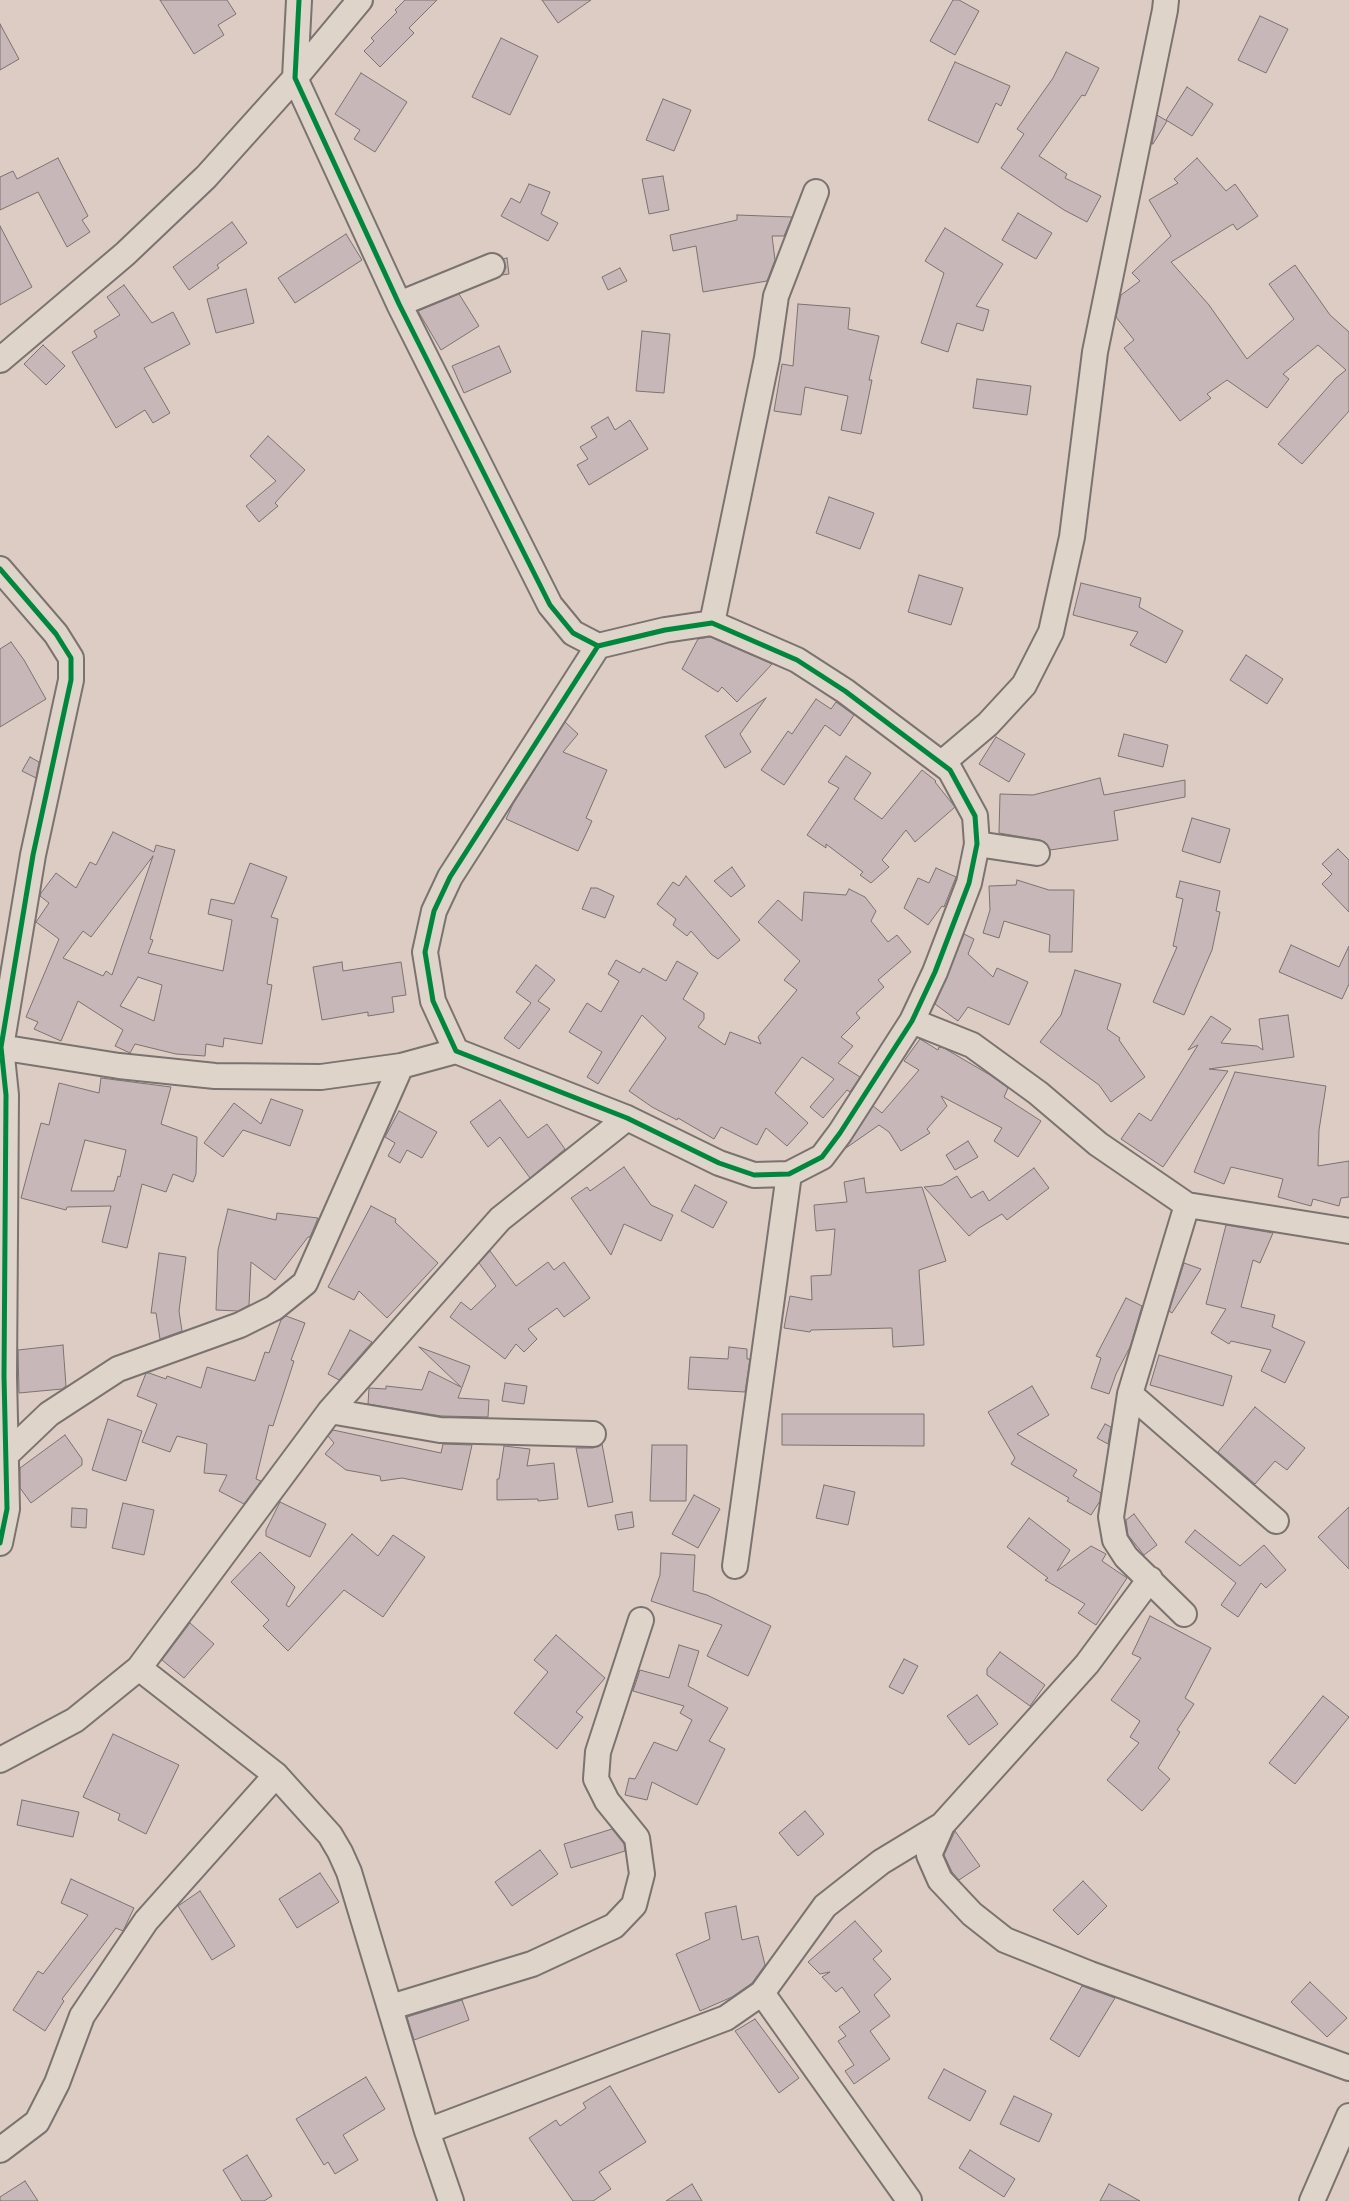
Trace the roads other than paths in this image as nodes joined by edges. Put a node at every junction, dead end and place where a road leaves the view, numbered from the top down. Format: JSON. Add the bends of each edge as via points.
{"nodes":[{"id":1,"x":300,"y":0,"type":"edge"},
{"id":2,"x":360,"y":0,"type":"edge"},
{"id":3,"x":1166,"y":0,"type":"edge"},
{"id":4,"x":295,"y":78,"type":"junction"},
{"id":5,"x":816,"y":192,"type":"dead end"},
{"id":6,"x":492,"y":266,"type":"dead end"},
{"id":7,"x":399,"y":304,"type":"junction"},
{"id":8,"x":0,"y":360,"type":"edge"},
{"id":9,"x":0,"y":569,"type":"edge"},
{"id":10,"x":712,"y":623,"type":"junction"},
{"id":11,"x":598,"y":646,"type":"junction"},
{"id":12,"x":942,"y":763,"type":"junction"},
{"id":13,"x":977,"y":844,"type":"junction"},
{"id":14,"x":1037,"y":853,"type":"dead end"},
{"id":15,"x":912,"y":1021,"type":"junction"},
{"id":16,"x":1,"y":1047,"type":"edge"},
{"id":17,"x":456,"y":1051,"type":"junction"},
{"id":18,"x":401,"y":1066,"type":"junction"},
{"id":19,"x":627,"y":1118,"type":"junction"},
{"id":20,"x":789,"y":1174,"type":"junction"},
{"id":21,"x":1187,"y":1204,"type":"junction"},
{"id":22,"x":1349,"y":1231,"type":"edge"},
{"id":23,"x":2,"y":1376,"type":"edge"},
{"id":24,"x":1130,"y":1394,"type":"junction"},
{"id":25,"x":330,"y":1411,"type":"junction"},
{"id":26,"x":593,"y":1434,"type":"dead end"},
{"id":27,"x":4,"y":1457,"type":"junction"},
{"id":28,"x":1276,"y":1521,"type":"dead end"},
{"id":29,"x":0,"y":1543,"type":"edge"},
{"id":30,"x":735,"y":1566,"type":"dead end"},
{"id":31,"x":1150,"y":1579,"type":"junction"},
{"id":32,"x":1184,"y":1614,"type":"dead end"},
{"id":33,"x":641,"y":1620,"type":"dead end"},
{"id":34,"x":139,"y":1668,"type":"junction"},
{"id":35,"x":0,"y":1760,"type":"edge"},
{"id":36,"x":276,"y":1776,"type":"junction"},
{"id":37,"x":942,"y":1826,"type":"junction"},
{"id":38,"x":762,"y":1992,"type":"junction"},
{"id":39,"x":391,"y":2007,"type":"junction"},
{"id":40,"x":1349,"y":2068,"type":"edge"},
{"id":41,"x":1349,"y":2116,"type":"edge"},
{"id":42,"x":427,"y":2131,"type":"junction"},
{"id":43,"x":0,"y":2150,"type":"edge"},
{"id":44,"x":909,"y":2200,"type":"edge"},
{"id":45,"x":452,"y":2201,"type":"edge"},
{"id":46,"x":1312,"y":2201,"type":"edge"}],
"edges":[{"from":1,"to":4,"type":"street"},
{"from":2,"to":4,"type":"street"},
{"from":3,"to":12,"type":"street","via":[[1094,352],[1072,537],[1052,632],[1024,685],[988,724]]},
{"from":4,"to":7,"type":"street"},
{"from":4,"to":8,"type":"street","via":[[206,178],[125,254]]},
{"from":5,"to":10,"type":"street","via":[[776,296],[767,358]]},
{"from":6,"to":7,"type":"street"},
{"from":7,"to":11,"type":"street","via":[[550,605],[573,633]]},
{"from":9,"to":16,"type":"street","via":[[56,634],[71,658],[71,680],[33,855]]},
{"from":10,"to":11,"type":"street"},
{"from":10,"to":12,"type":"street","via":[[797,660],[845,691]]},
{"from":11,"to":17,"type":"street","via":[[450,877],[434,911],[425,952],[433,1002]]},
{"from":12,"to":13,"type":"street","via":[[950,770],[975,816]]},
{"from":13,"to":14,"type":"street"},
{"from":13,"to":15,"type":"street","via":[[969,883],[935,972]]},
{"from":15,"to":20,"type":"street","via":[[822,1157]]},
{"from":15,"to":21,"type":"street","via":[[972,1045],[1038,1093],[1098,1144]]},
{"from":16,"to":18,"type":"street","via":[[119,1066],[216,1076],[321,1077]]},
{"from":16,"to":23,"type":"street","via":[[6,1095]]},
{"from":17,"to":18,"type":"street"},
{"from":17,"to":19,"type":"street"},
{"from":18,"to":27,"type":"street","via":[[305,1283],[274,1308],[240,1325],[118,1369],[49,1414]]},
{"from":19,"to":20,"type":"street","via":[[719,1163],[754,1175]]},
{"from":19,"to":25,"type":"street","via":[[500,1219]]},
{"from":20,"to":30,"type":"street"},
{"from":21,"to":22,"type":"street"},
{"from":21,"to":24,"type":"street"},
{"from":23,"to":27,"type":"street"},
{"from":24,"to":28,"type":"street"},
{"from":24,"to":31,"type":"street","via":[[1111,1517],[1115,1540]]},
{"from":25,"to":26,"type":"street","via":[[440,1430]]},
{"from":25,"to":34,"type":"street"},
{"from":27,"to":29,"type":"street","via":[[7,1509]]},
{"from":31,"to":32,"type":"street"},
{"from":31,"to":37,"type":"street","via":[[1087,1664]]},
{"from":33,"to":39,"type":"street","via":[[598,1752],[596,1779],[607,1801],[637,1838],[642,1874],[634,1905],[614,1926],[532,1964]]},
{"from":34,"to":35,"type":"street","via":[[74,1720]]},
{"from":34,"to":36,"type":"street"},
{"from":36,"to":39,"type":"street","via":[[330,1836],[340,1852]]},
{"from":36,"to":43,"type":"street","via":[[146,1921],[82,2016],[57,2083],[37,2122]]},
{"from":37,"to":38,"type":"street","via":[[881,1862],[825,1906]]},
{"from":37,"to":40,"type":"street","via":[[929,1855],[940,1880],[972,1914],[1005,1940]]},
{"from":38,"to":42,"type":"street","via":[[726,2018]]},
{"from":38,"to":44,"type":"street"},
{"from":39,"to":42,"type":"street"},
{"from":41,"to":46,"type":"street"},
{"from":42,"to":45,"type":"street"}]}
